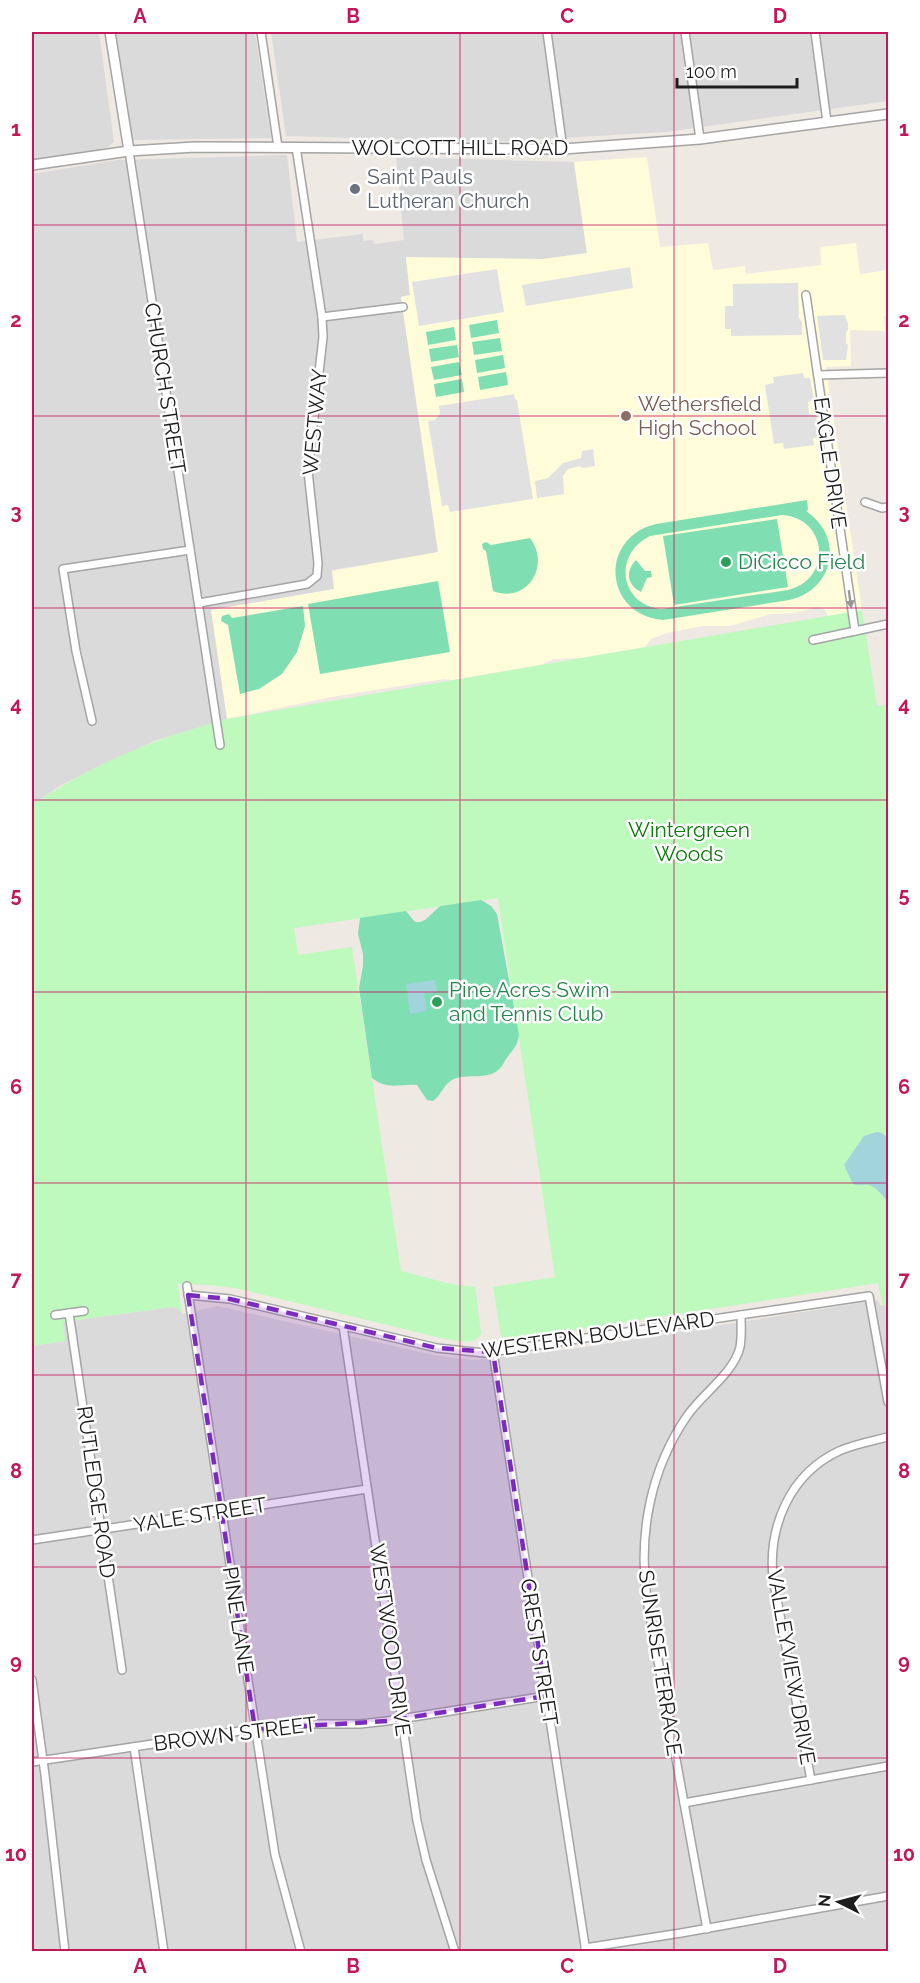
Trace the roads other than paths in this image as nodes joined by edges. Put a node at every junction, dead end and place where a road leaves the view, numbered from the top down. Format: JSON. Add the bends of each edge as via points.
{"nodes":[{"id":1,"x":110,"y":32,"type":"edge"},
{"id":2,"x":261,"y":32,"type":"edge"},
{"id":3,"x":547,"y":32,"type":"edge"},
{"id":4,"x":686,"y":32,"type":"edge"},
{"id":5,"x":815,"y":32,"type":"edge"},
{"id":6,"x":888,"y":114,"type":"edge"},
{"id":7,"x":828,"y":122,"type":"junction"},
{"id":8,"x":700,"y":139,"type":"junction"},
{"id":9,"x":278,"y":147,"type":"junction"},
{"id":10,"x":296,"y":147,"type":"junction"},
{"id":11,"x":563,"y":149,"type":"junction"},
{"id":12,"x":129,"y":151,"type":"junction"},
{"id":13,"x":32,"y":165,"type":"edge"},
{"id":14,"x":806,"y":295,"type":"dead end"},
{"id":15,"x":403,"y":307,"type":"dead end"},
{"id":16,"x":322,"y":317,"type":"junction"},
{"id":17,"x":888,"y":373,"type":"edge"},
{"id":18,"x":818,"y":375,"type":"junction"},
{"id":19,"x":865,"y":502,"type":"dead end"},
{"id":20,"x":888,"y":507,"type":"edge"},
{"id":21,"x":190,"y":550,"type":"junction"},
{"id":22,"x":199,"y":603,"type":"junction"},
{"id":23,"x":888,"y":624,"type":"edge"},
{"id":24,"x":855,"y":632,"type":"junction"},
{"id":25,"x":813,"y":640,"type":"dead end"},
{"id":26,"x":92,"y":722,"type":"dead end"},
{"id":27,"x":220,"y":745,"type":"dead end"},
{"id":28,"x":187,"y":1286,"type":"dead end"},
{"id":29,"x":188,"y":1295,"type":"junction"},
{"id":30,"x":84,"y":1311,"type":"dead end"},
{"id":31,"x":69,"y":1313,"type":"junction"},
{"id":32,"x":55,"y":1315,"type":"dead end"},
{"id":33,"x":741,"y":1315,"type":"junction"},
{"id":34,"x":343,"y":1326,"type":"junction"},
{"id":35,"x":493,"y":1352,"type":"junction"},
{"id":36,"x":888,"y":1402,"type":"edge"},
{"id":37,"x":888,"y":1437,"type":"edge"},
{"id":38,"x":368,"y":1489,"type":"junction"},
{"id":39,"x":221,"y":1511,"type":"junction"},
{"id":40,"x":101,"y":1529,"type":"junction"},
{"id":41,"x":32,"y":1540,"type":"edge"},
{"id":42,"x":122,"y":1671,"type":"dead end"},
{"id":43,"x":32,"y":1680,"type":"edge"},
{"id":44,"x":546,"y":1696,"type":"junction"},
{"id":45,"x":402,"y":1719,"type":"junction"},
{"id":46,"x":255,"y":1729,"type":"junction"},
{"id":47,"x":134,"y":1747,"type":"junction"},
{"id":48,"x":43,"y":1760,"type":"junction"},
{"id":49,"x":32,"y":1762,"type":"edge"},
{"id":50,"x":888,"y":1766,"type":"edge"},
{"id":51,"x":811,"y":1780,"type":"junction"},
{"id":52,"x":684,"y":1803,"type":"junction"},
{"id":53,"x":888,"y":1896,"type":"edge"},
{"id":54,"x":706,"y":1929,"type":"junction"},
{"id":55,"x":585,"y":1950,"type":"edge"},
{"id":56,"x":65,"y":1952,"type":"edge"},
{"id":57,"x":164,"y":1952,"type":"edge"},
{"id":58,"x":301,"y":1952,"type":"edge"},
{"id":59,"x":454,"y":1952,"type":"edge"}],
"edges":[{"from":1,"to":12,"type":"street","name":"CHURCH STREET"},
{"from":2,"to":9,"type":"street"},
{"from":3,"to":11,"type":"street"},
{"from":4,"to":8,"type":"street"},
{"from":5,"to":7,"type":"street"},
{"from":6,"to":7,"type":"street","name":"WOLCOTT HILL ROAD"},
{"from":7,"to":8,"type":"street","name":"WOLCOTT HILL ROAD"},
{"from":8,"to":11,"type":"street","name":"WOLCOTT HILL ROAD"},
{"from":9,"to":10,"type":"street","name":"WOLCOTT HILL ROAD"},
{"from":9,"to":12,"type":"street","name":"WOLCOTT HILL ROAD"},
{"from":10,"to":11,"type":"street","name":"WOLCOTT HILL ROAD"},
{"from":10,"to":16,"type":"street","name":"WESTWAY"},
{"from":12,"to":13,"type":"street","name":"WOLCOTT HILL ROAD"},
{"from":12,"to":21,"type":"street","name":"CHURCH STREET"},
{"from":14,"to":18,"type":"street","name":"EAGLE DRIVE"},
{"from":15,"to":16,"type":"street"},
{"from":16,"to":22,"type":"street","name":"WESTWAY","via":[[308,471],[317,576],[307,584]]},
{"from":17,"to":18,"type":"street"},
{"from":18,"to":24,"type":"street","name":"EAGLE DRIVE","one_way":true},
{"from":19,"to":20,"type":"street"},
{"from":21,"to":22,"type":"street","name":"CHURCH STREET"},
{"from":21,"to":26,"type":"street","via":[[63,569],[75,651]]},
{"from":22,"to":27,"type":"street","name":"CHURCH STREET"},
{"from":23,"to":24,"type":"street"},
{"from":24,"to":25,"type":"street"},
{"from":28,"to":29,"type":"street","name":"PINE LANE"},
{"from":29,"to":34,"type":"street","name":"WESTERN BOULEVARD","via":[[233,1299]]},
{"from":29,"to":39,"type":"street","name":"PINE LANE"},
{"from":30,"to":31,"type":"street"},
{"from":31,"to":32,"type":"street"},
{"from":31,"to":40,"type":"street","name":"RUTLEDGE ROAD"},
{"from":33,"to":35,"type":"street","name":"WESTERN BOULEVARD"},
{"from":33,"to":36,"type":"street","name":"WESTERN BOULEVARD","via":[[869,1296]]},
{"from":33,"to":52,"type":"street","name":"SUNRISE TERRACE","via":[[737,1355],[676,1434],[657,1477],[646,1521],[645,1582]]},
{"from":34,"to":35,"type":"street","name":"WESTERN BOULEVARD","via":[[445,1349]]},
{"from":34,"to":38,"type":"street","name":"WESTWOOD DRIVE"},
{"from":35,"to":44,"type":"street","name":"CREST STREET"},
{"from":37,"to":51,"type":"street","name":"VALLEYVIEW DRIVE","via":[[848,1447],[816,1465],[789,1497],[774,1532],[773,1578]]},
{"from":38,"to":39,"type":"street","name":"YALE STREET"},
{"from":38,"to":45,"type":"street","name":"WESTWOOD DRIVE"},
{"from":39,"to":40,"type":"street","name":"YALE STREET"},
{"from":39,"to":46,"type":"street","name":"PINE LANE"},
{"from":40,"to":41,"type":"street","name":"YALE STREET"},
{"from":40,"to":42,"type":"street","name":"RUTLEDGE ROAD"},
{"from":43,"to":48,"type":"street"},
{"from":44,"to":45,"type":"street","name":"BROWN STREET"},
{"from":44,"to":55,"type":"street","name":"CREST STREET"},
{"from":45,"to":46,"type":"street","name":"BROWN STREET"},
{"from":45,"to":59,"type":"street","name":"WESTWOOD DRIVE","via":[[419,1831]]},
{"from":46,"to":47,"type":"street","name":"BROWN STREET"},
{"from":46,"to":58,"type":"street","name":"PINE LANE","via":[[276,1862]]},
{"from":47,"to":48,"type":"street","name":"BROWN STREET"},
{"from":47,"to":57,"type":"street"},
{"from":48,"to":49,"type":"street","name":"BROWN STREET"},
{"from":48,"to":56,"type":"street"},
{"from":50,"to":51,"type":"street"},
{"from":51,"to":52,"type":"street"},
{"from":52,"to":54,"type":"street","name":"SUNRISE TERRACE"},
{"from":53,"to":54,"type":"street"},
{"from":54,"to":55,"type":"street"}]}
